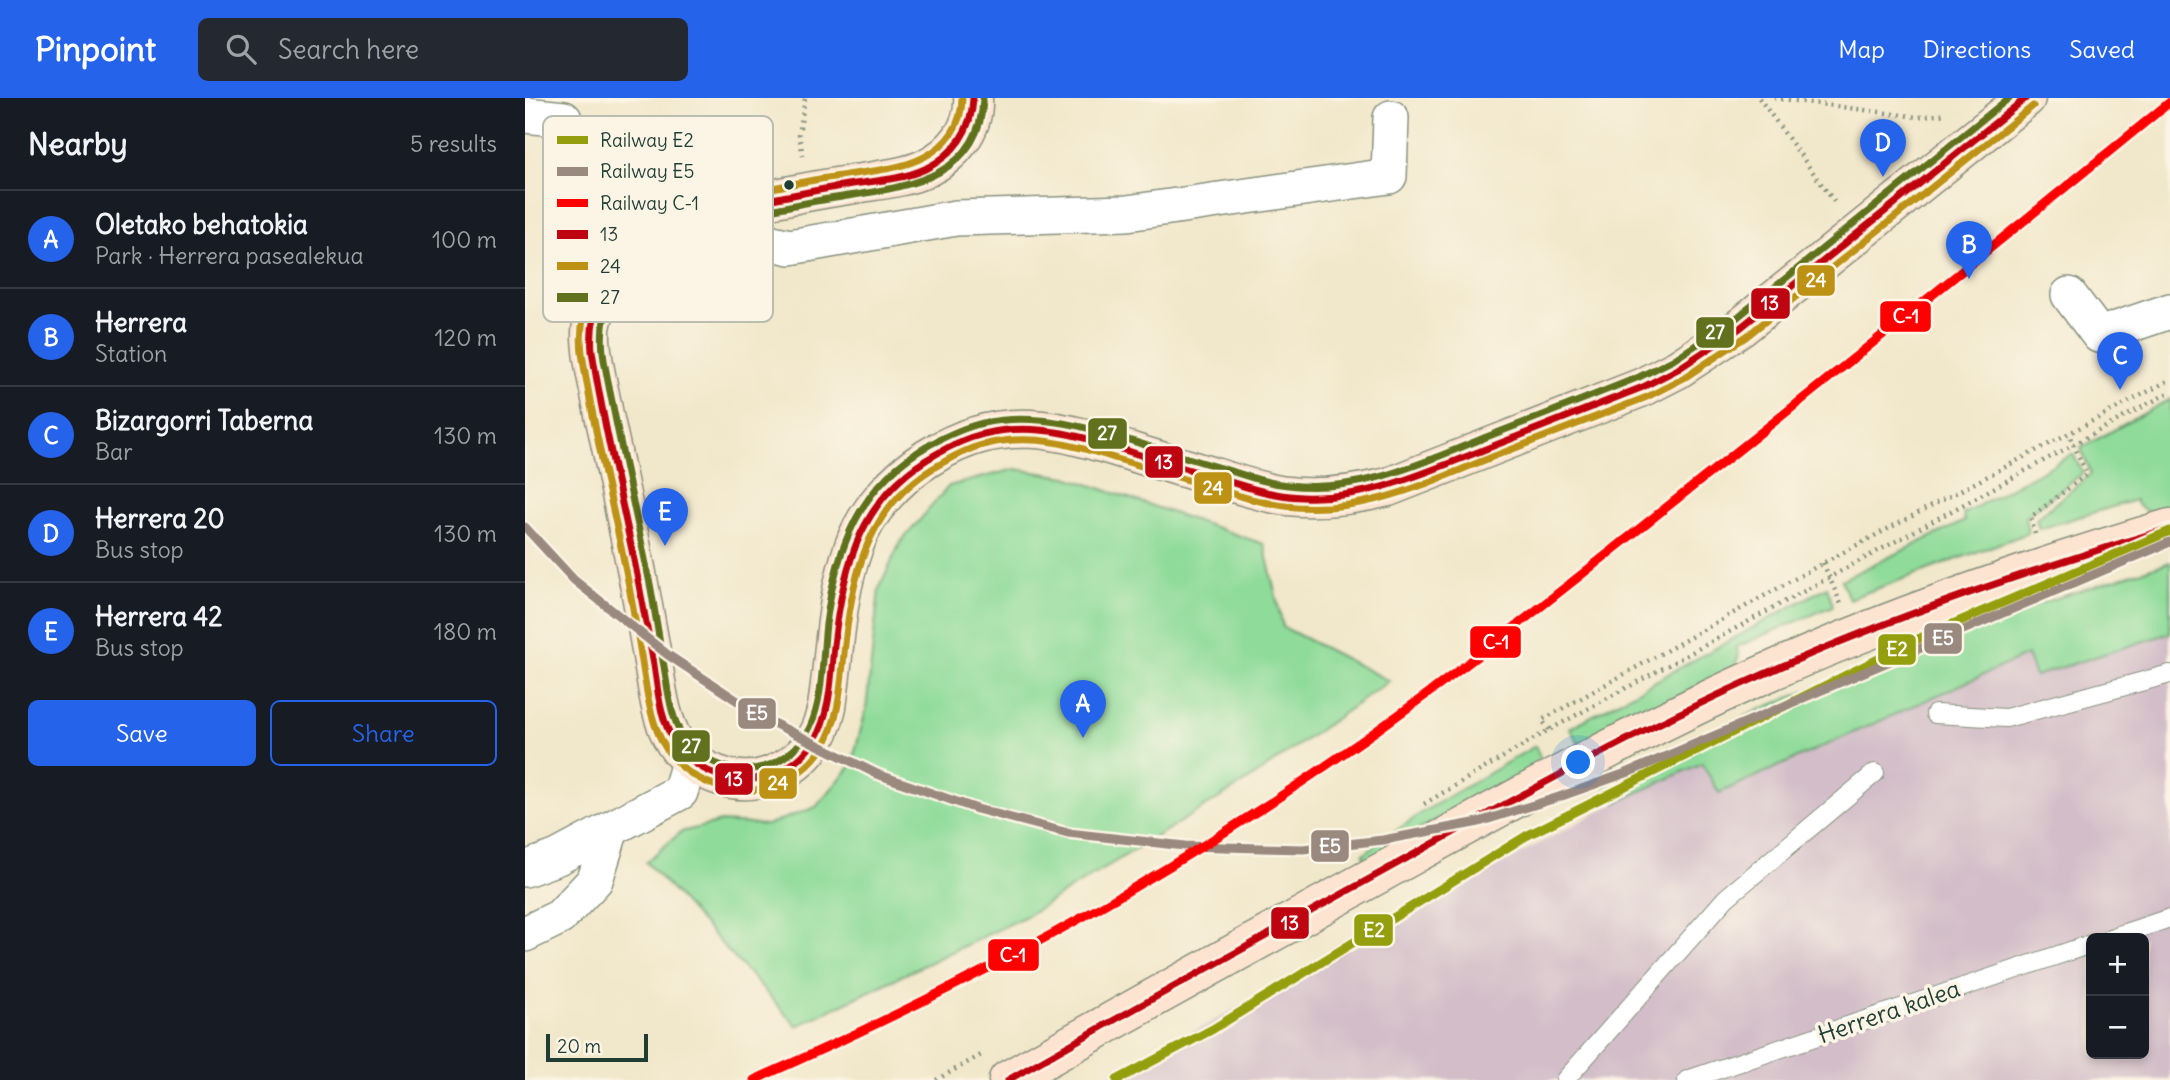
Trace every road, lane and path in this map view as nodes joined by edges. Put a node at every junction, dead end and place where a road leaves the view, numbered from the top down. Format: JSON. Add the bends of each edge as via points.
{"nodes":[{"id":1,"x":805,"y":98,"type":"edge"},
{"id":2,"x":973,"y":98,"type":"edge"},
{"id":3,"x":1759,"y":98,"type":"edge"},
{"id":4,"x":1774,"y":98,"type":"edge"},
{"id":5,"x":2025,"y":98,"type":"edge"},
{"id":6,"x":525,"y":114,"type":"edge"},
{"id":7,"x":1957,"y":114,"type":"dead end"},
{"id":8,"x":543,"y":116,"type":"edge"},
{"id":9,"x":1391,"y":118,"type":"dead end"},
{"id":10,"x":799,"y":135,"type":"dead end"},
{"id":11,"x":773,"y":200,"type":"edge"},
{"id":12,"x":1856,"y":234,"type":"junction"},
{"id":13,"x":773,"y":243,"type":"edge"},
{"id":14,"x":2069,"y":295,"type":"dead end"},
{"id":15,"x":2170,"y":311,"type":"edge"},
{"id":16,"x":593,"y":322,"type":"edge"},
{"id":17,"x":2170,"y":380,"type":"edge"},
{"id":18,"x":2170,"y":392,"type":"edge"},
{"id":19,"x":2069,"y":435,"type":"junction"},
{"id":20,"x":2074,"y":443,"type":"junction"},
{"id":21,"x":2170,"y":528,"type":"edge"},
{"id":22,"x":2035,"y":534,"type":"dead end"},
{"id":23,"x":1823,"y":563,"type":"junction"},
{"id":24,"x":1830,"y":577,"type":"junction"},
{"id":25,"x":1839,"y":599,"type":"dead end"},
{"id":26,"x":2170,"y":674,"type":"edge"},
{"id":27,"x":1935,"y":714,"type":"dead end"},
{"id":28,"x":1549,"y":730,"type":"junction"},
{"id":29,"x":690,"y":760,"type":"junction"},
{"id":30,"x":1875,"y":773,"type":"dead end"},
{"id":31,"x":1418,"y":808,"type":"dead end"},
{"id":32,"x":611,"y":829,"type":"junction"},
{"id":33,"x":525,"y":869,"type":"edge"},
{"id":34,"x":2170,"y":918,"type":"edge"},
{"id":35,"x":2125,"y":933,"type":"edge"},
{"id":36,"x":525,"y":934,"type":"edge"},
{"id":37,"x":2086,"y":946,"type":"edge"},
{"id":38,"x":996,"y":1067,"type":"edge"},
{"id":39,"x":936,"y":1080,"type":"edge"},
{"id":40,"x":1565,"y":1080,"type":"edge"},
{"id":41,"x":1687,"y":1080,"type":"edge"}],
"edges":[{"from":1,"to":10,"type":"path"},
{"from":2,"to":11,"type":"street","via":[[963,138],[925,169]]},
{"from":3,"to":12,"type":"path"},
{"from":4,"to":7,"type":"path","via":[[1917,117]]},
{"from":5,"to":12,"type":"street"},
{"from":6,"to":8,"type":"street"},
{"from":9,"to":13,"type":"street","via":[[1389,176],[1127,213],[956,218],[790,247]]},
{"from":12,"to":29,"type":"street","via":[[1740,328],[1678,369],[1422,475],[1367,492],[1322,498],[1287,496],[1043,428],[975,436],[941,450],[893,485],[855,543],[842,583],[823,725],[809,750],[788,768],[743,780],[721,777]]},
{"from":14,"to":15,"type":"street","via":[[2099,335]]},
{"from":16,"to":29,"type":"street","via":[[597,381],[658,696],[665,723]]},
{"from":17,"to":19,"type":"path"},
{"from":18,"to":20,"type":"path"},
{"from":19,"to":20,"type":"path"},
{"from":19,"to":23,"type":"path"},
{"from":20,"to":22,"type":"path","via":[[2087,474],[2031,517]]},
{"from":20,"to":24,"type":"path"},
{"from":21,"to":38,"type":"street","via":[[2067,558],[1892,621],[1761,676],[1555,776],[1111,1021]]},
{"from":23,"to":24,"type":"path"},
{"from":23,"to":28,"type":"path","via":[[1542,720]]},
{"from":24,"to":25,"type":"path"},
{"from":24,"to":28,"type":"path"},
{"from":26,"to":27,"type":"lane","via":[[2006,718]]},
{"from":28,"to":31,"type":"path"},
{"from":29,"to":32,"type":"street","via":[[680,792]]},
{"from":30,"to":40,"type":"lane","via":[[1726,898]]},
{"from":32,"to":33,"type":"street"},
{"from":32,"to":36,"type":"street","via":[[595,880],[560,917]]},
{"from":34,"to":35,"type":"lane"},
{"from":37,"to":41,"type":"lane","name":"Herrera kalea"},
{"from":38,"to":39,"type":"path"}]}
